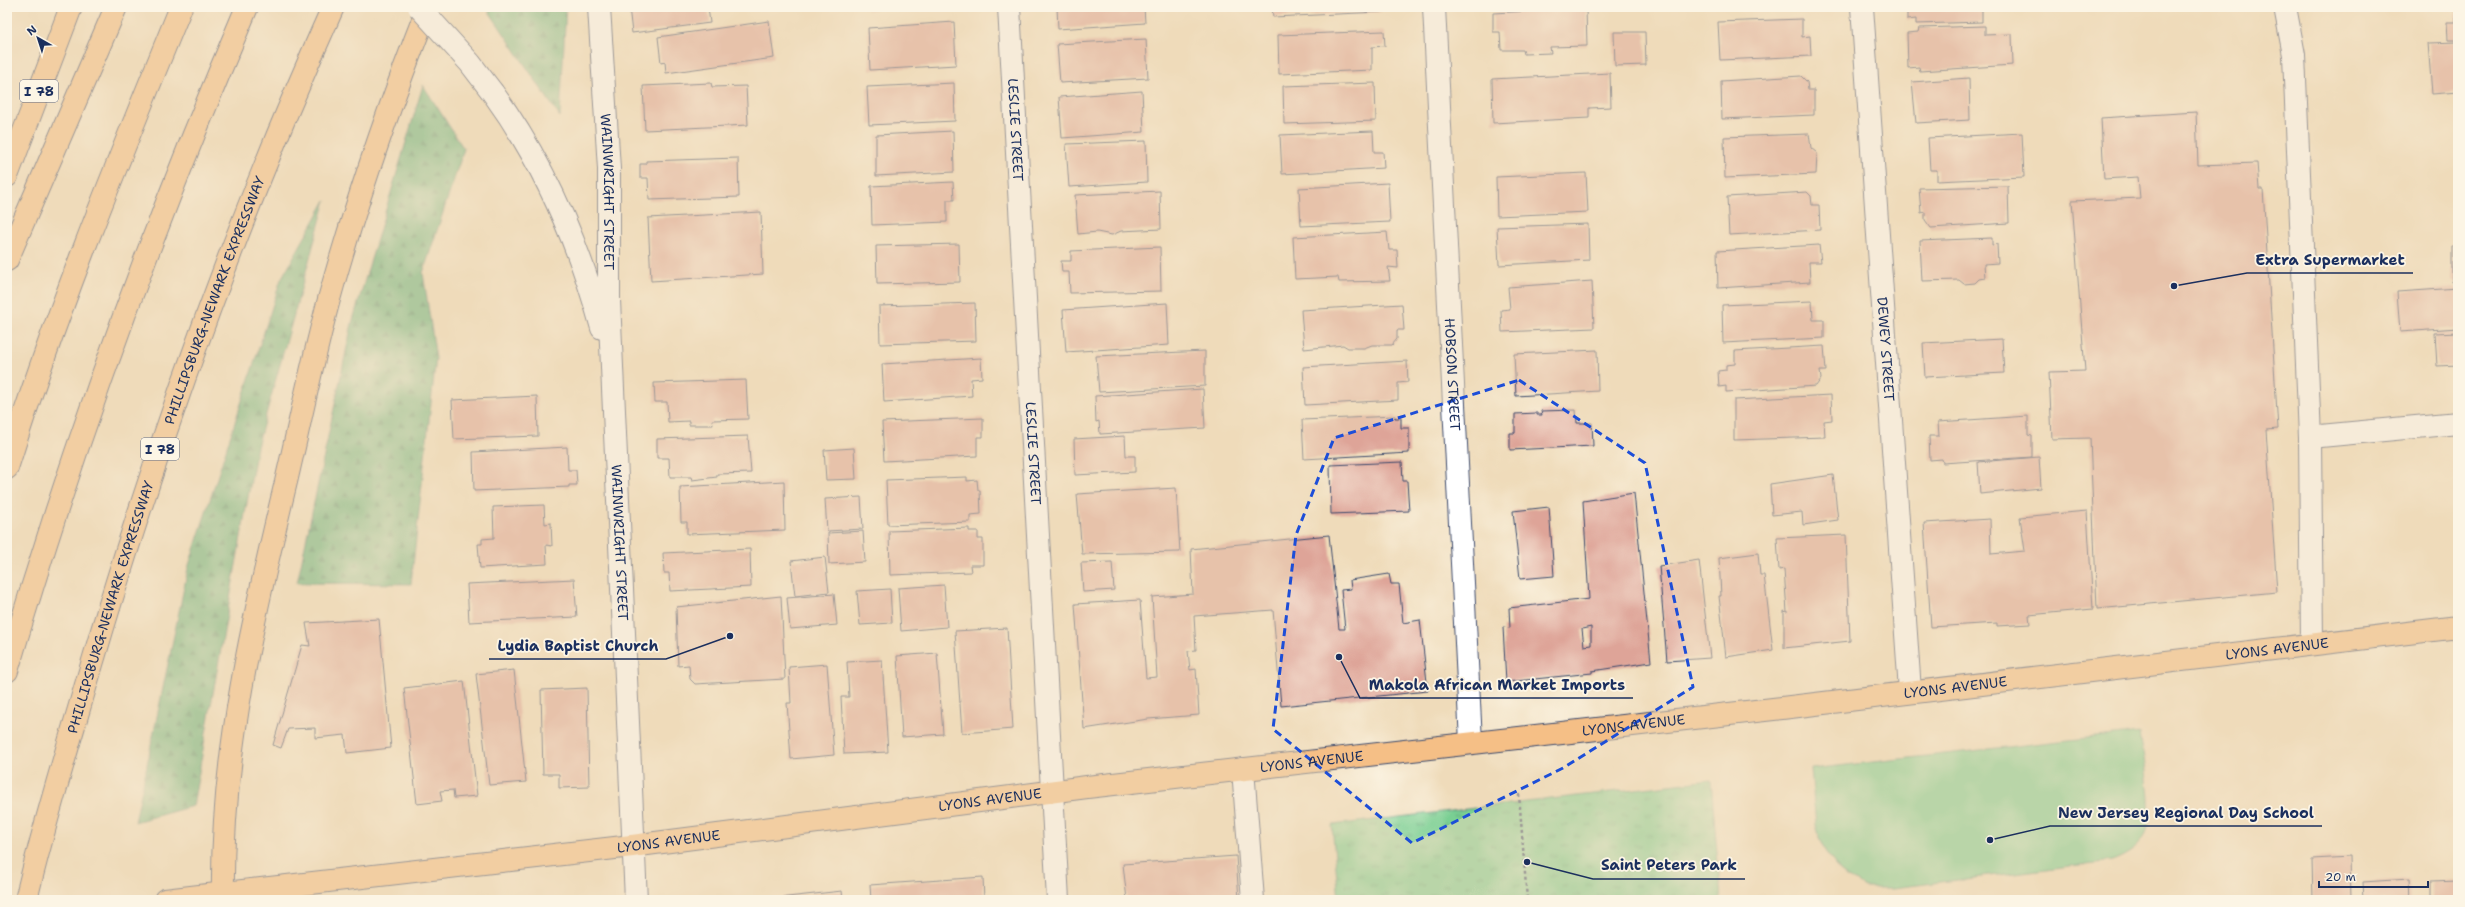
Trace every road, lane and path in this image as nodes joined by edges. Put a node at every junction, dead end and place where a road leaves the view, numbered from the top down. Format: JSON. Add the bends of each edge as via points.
{"nodes":[{"id":1,"x":71,"y":7,"type":"edge"},
{"id":2,"x":116,"y":7,"type":"edge"},
{"id":3,"x":181,"y":7,"type":"edge"},
{"id":4,"x":247,"y":7,"type":"edge"},
{"id":5,"x":333,"y":7,"type":"edge"},
{"id":6,"x":419,"y":7,"type":"edge"},
{"id":7,"x":428,"y":7,"type":"edge"},
{"id":8,"x":599,"y":7,"type":"edge"},
{"id":9,"x":1008,"y":7,"type":"edge"},
{"id":10,"x":1434,"y":7,"type":"edge"},
{"id":11,"x":1862,"y":7,"type":"edge"},
{"id":12,"x":2285,"y":7,"type":"edge"},
{"id":13,"x":7,"y":176,"type":"edge"},
{"id":14,"x":7,"y":260,"type":"edge"},
{"id":15,"x":612,"y":376,"type":"junction"},
{"id":16,"x":2458,"y":423,"type":"edge"},
{"id":17,"x":2310,"y":437,"type":"junction"},
{"id":18,"x":7,"y":468,"type":"edge"},
{"id":19,"x":2458,"y":627,"type":"edge"},
{"id":20,"x":2312,"y":644,"type":"junction"},
{"id":21,"x":7,"y":671,"type":"edge"},
{"id":22,"x":1910,"y":691,"type":"junction"},
{"id":23,"x":1471,"y":742,"type":"junction"},
{"id":24,"x":1243,"y":769,"type":"junction"},
{"id":25,"x":1051,"y":791,"type":"junction"},
{"id":26,"x":1519,"y":794,"type":"dead end"},
{"id":27,"x":632,"y":846,"type":"junction"},
{"id":28,"x":223,"y":896,"type":"edge"},
{"id":29,"x":26,"y":900,"type":"edge"},
{"id":30,"x":169,"y":900,"type":"edge"},
{"id":31,"x":636,"y":900,"type":"edge"},
{"id":32,"x":1058,"y":900,"type":"edge"},
{"id":33,"x":1253,"y":900,"type":"edge"},
{"id":34,"x":1526,"y":900,"type":"edge"}],
"edges":[{"from":1,"to":13,"type":"main road","number":"I 78"},
{"from":2,"to":14,"type":"main road"},
{"from":3,"to":18,"type":"main road","via":[[102,202],[55,327]]},
{"from":4,"to":21,"type":"main road","via":[[180,166],[88,415],[45,542]]},
{"from":5,"to":29,"type":"main road","name":"PHILLIPSBURG-NEWARK EXPRESSWAY","number":"I 78","via":[[232,251],[141,501],[65,757]]},
{"from":6,"to":15,"type":"street","name":"WAINWRIGHT STREET","bridge":true,"via":[[470,63],[493,93],[525,144],[563,216],[593,297],[606,341]]},
{"from":7,"to":28,"type":"main road","via":[[378,138],[333,285],[274,532],[233,741],[224,821]]},
{"from":8,"to":15,"type":"street","name":"WAINWRIGHT STREET","via":[[609,169]]},
{"from":9,"to":25,"type":"street","name":"LESLIE STREET"},
{"from":10,"to":23,"type":"street","name":"HOBSON STREET"},
{"from":11,"to":22,"type":"street","name":"DEWEY STREET"},
{"from":12,"to":17,"type":"street","via":[[2294,55]]},
{"from":15,"to":27,"type":"street","name":"WAINWRIGHT STREET"},
{"from":16,"to":17,"type":"street"},
{"from":17,"to":20,"type":"street"},
{"from":19,"to":20,"type":"main road","name":"LYONS AVENUE"},
{"from":20,"to":22,"type":"main road","name":"LYONS AVENUE"},
{"from":22,"to":23,"type":"main road","name":"LYONS AVENUE","via":[[1782,708]]},
{"from":23,"to":24,"type":"main road","name":"LYONS AVENUE"},
{"from":24,"to":25,"type":"main road","name":"LYONS AVENUE"},
{"from":24,"to":33,"type":"street"},
{"from":25,"to":27,"type":"main road","name":"LYONS AVENUE"},
{"from":25,"to":32,"type":"street","name":"LESLIE STREET"},
{"from":26,"to":34,"type":"path"},
{"from":27,"to":28,"type":"main road","name":"LYONS AVENUE"},
{"from":27,"to":31,"type":"street","name":"WAINWRIGHT STREET"},
{"from":28,"to":30,"type":"main road","name":"LYONS AVENUE"}]}
